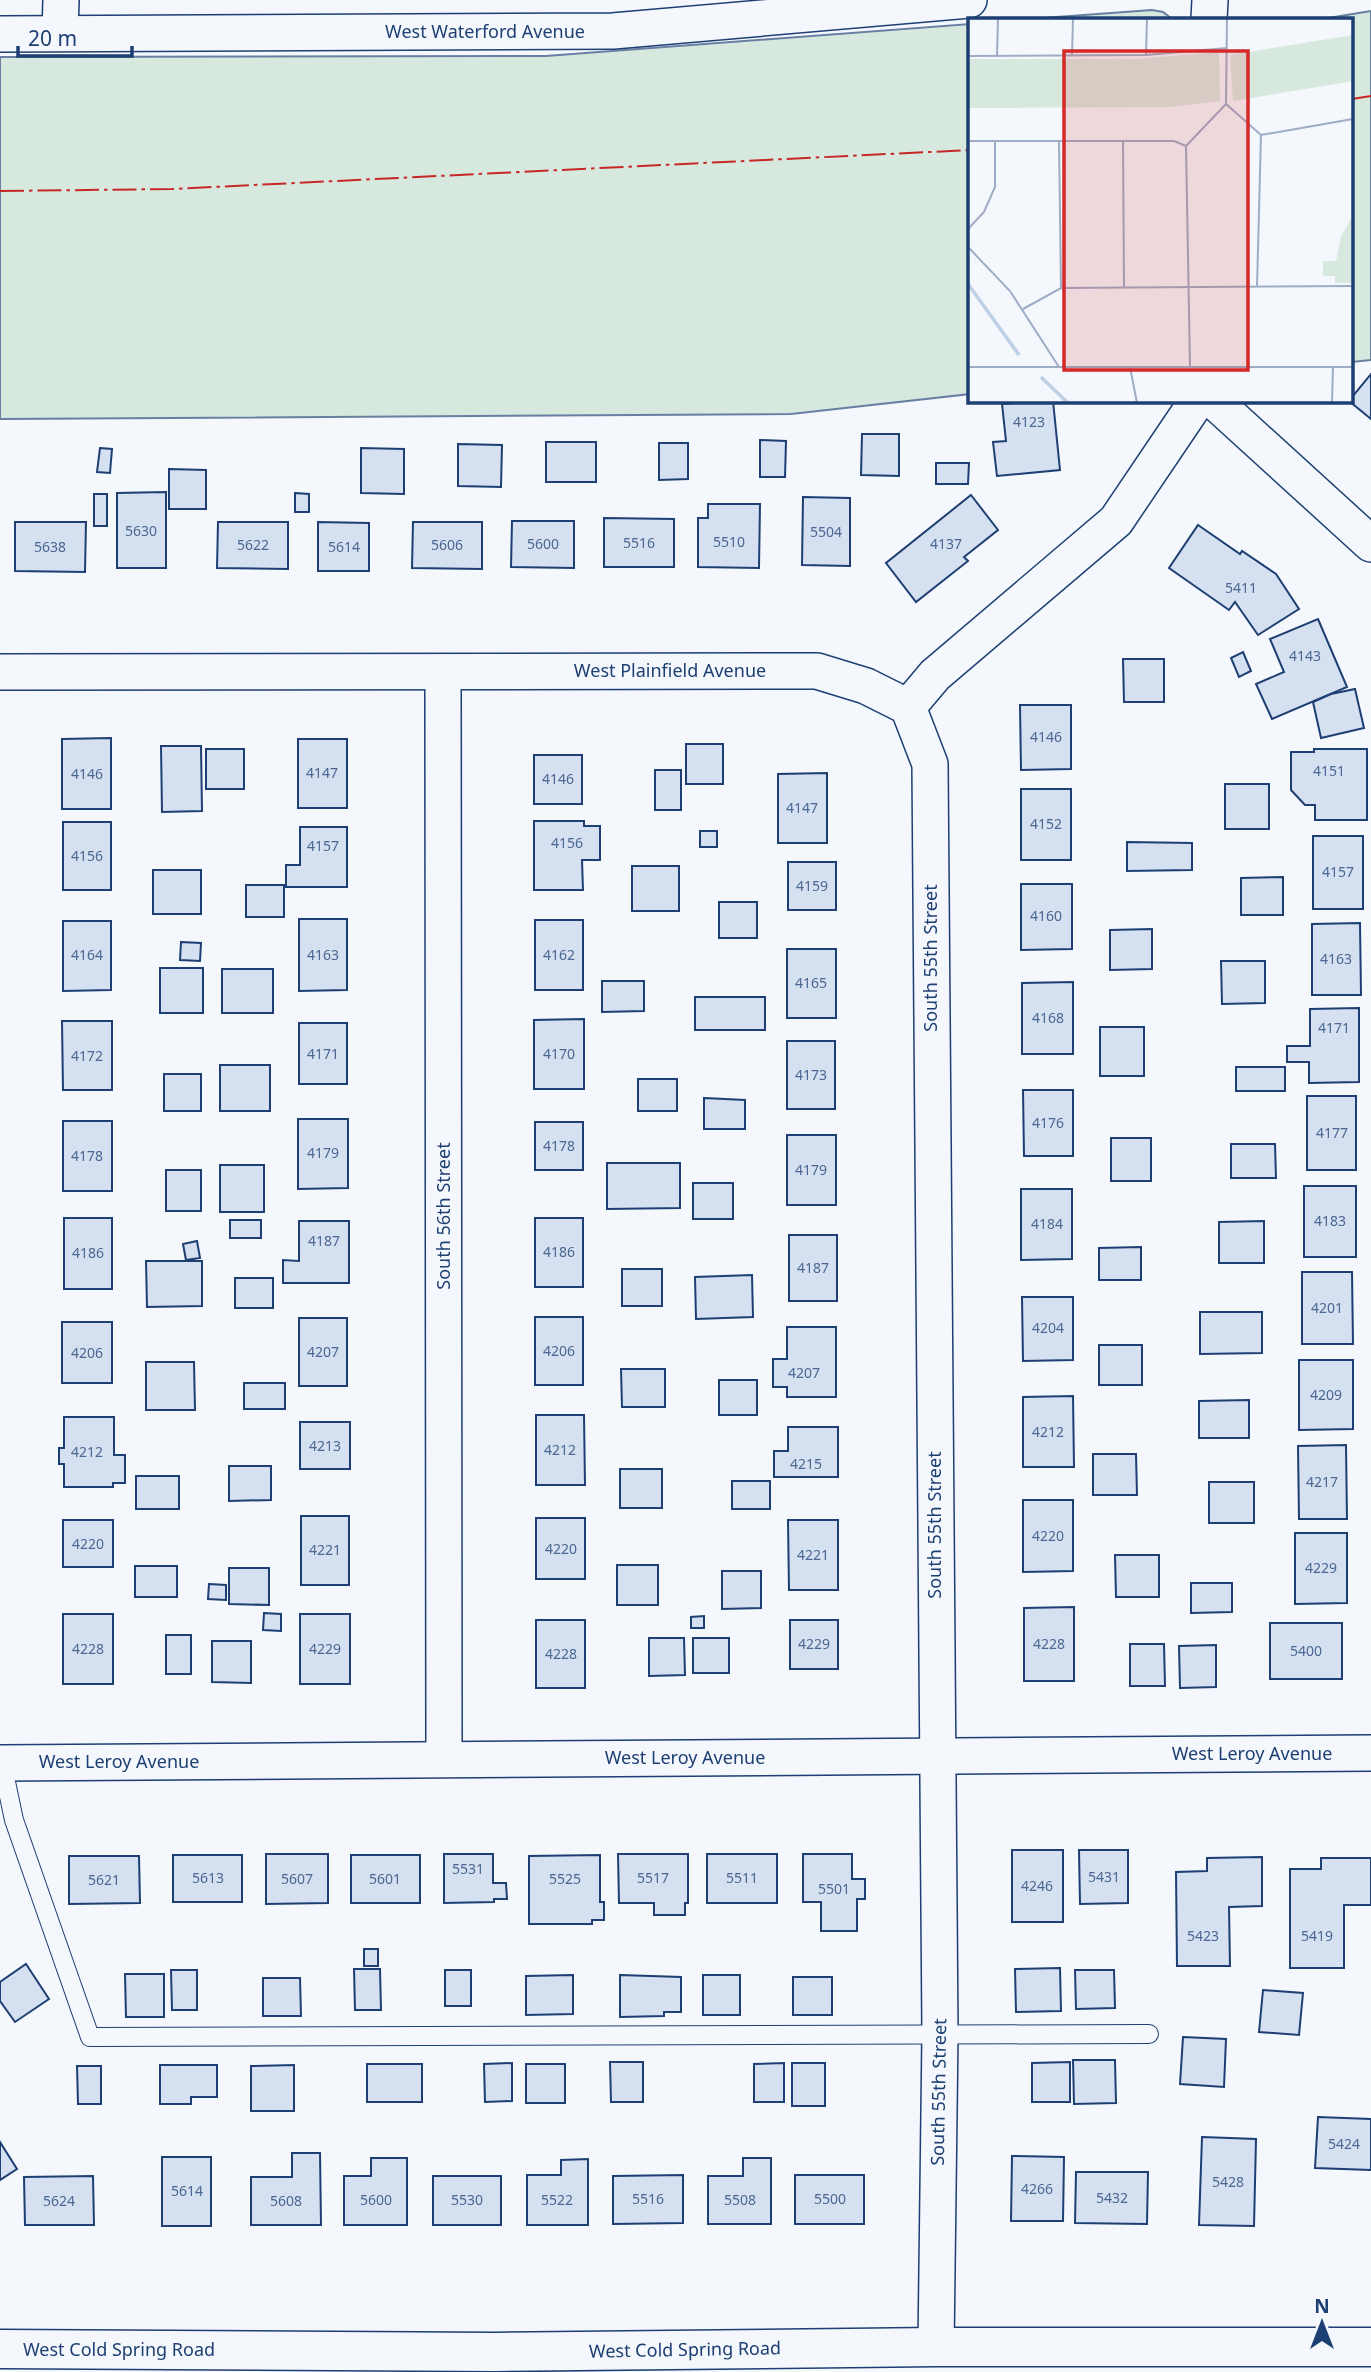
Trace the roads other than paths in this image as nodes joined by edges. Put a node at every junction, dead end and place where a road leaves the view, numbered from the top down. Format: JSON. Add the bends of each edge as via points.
{"nodes":[{"id":1,"x":969,"y":0,"type":"edge"},
{"id":2,"x":1210,"y":0,"type":"edge"},
{"id":3,"x":613,"y":16,"type":"edge"},
{"id":4,"x":60,"y":17,"type":"edge"},
{"id":5,"x":1209,"y":18,"type":"edge"},
{"id":6,"x":0,"y":34,"type":"edge"},
{"id":7,"x":1196,"y":402,"type":"edge"},
{"id":8,"x":1215,"y":402,"type":"edge"},
{"id":9,"x":1371,"y":544,"type":"edge"},
{"id":10,"x":0,"y":672,"type":"edge"},
{"id":11,"x":443,"y":672,"type":"junction"},
{"id":12,"x":908,"y":707,"type":"junction"},
{"id":13,"x":1371,"y":1753,"type":"edge"},
{"id":14,"x":936,"y":1756,"type":"junction"},
{"id":15,"x":444,"y":1759,"type":"junction"},
{"id":16,"x":1,"y":1763,"type":"edge"},
{"id":17,"x":940,"y":2034,"type":"junction"},
{"id":18,"x":1149,"y":2034,"type":"dead end"},
{"id":19,"x":936,"y":2347,"type":"junction"},
{"id":20,"x":1371,"y":2347,"type":"edge"},
{"id":21,"x":0,"y":2349,"type":"edge"},
{"id":22,"x":495,"y":2362,"type":"edge"}],
"edges":[{"from":1,"to":3,"type":"street","name":"West Waterford Avenue"},
{"from":2,"to":5,"type":"street"},
{"from":3,"to":4,"type":"street","name":"West Waterford Avenue"},
{"from":4,"to":6,"type":"street","name":"West Waterford Avenue"},
{"from":7,"to":12,"type":"street","via":[[1116,521],[934,675]]},
{"from":8,"to":9,"type":"street"},
{"from":10,"to":11,"type":"street","name":"West Plainfield Avenue"},
{"from":11,"to":12,"type":"street","name":"West Plainfield Avenue","via":[[817,671],[866,686]]},
{"from":11,"to":15,"type":"street","name":"South 56th Street"},
{"from":12,"to":14,"type":"street","name":"South 55th Street","via":[[930,764]]},
{"from":13,"to":14,"type":"street","name":"West Leroy Avenue"},
{"from":14,"to":15,"type":"street","name":"West Leroy Avenue"},
{"from":14,"to":17,"type":"street","name":"South 55th Street"},
{"from":15,"to":16,"type":"street","name":"West Leroy Avenue"},
{"from":16,"to":17,"type":"lane","via":[[14,1820],[90,2037]]},
{"from":17,"to":18,"type":"lane"},
{"from":17,"to":19,"type":"street","name":"South 55th Street"},
{"from":19,"to":20,"type":"street","name":"West Cold Spring Road"},
{"from":19,"to":22,"type":"street","name":"West Cold Spring Road"},
{"from":21,"to":22,"type":"street","name":"West Cold Spring Road"}]}
